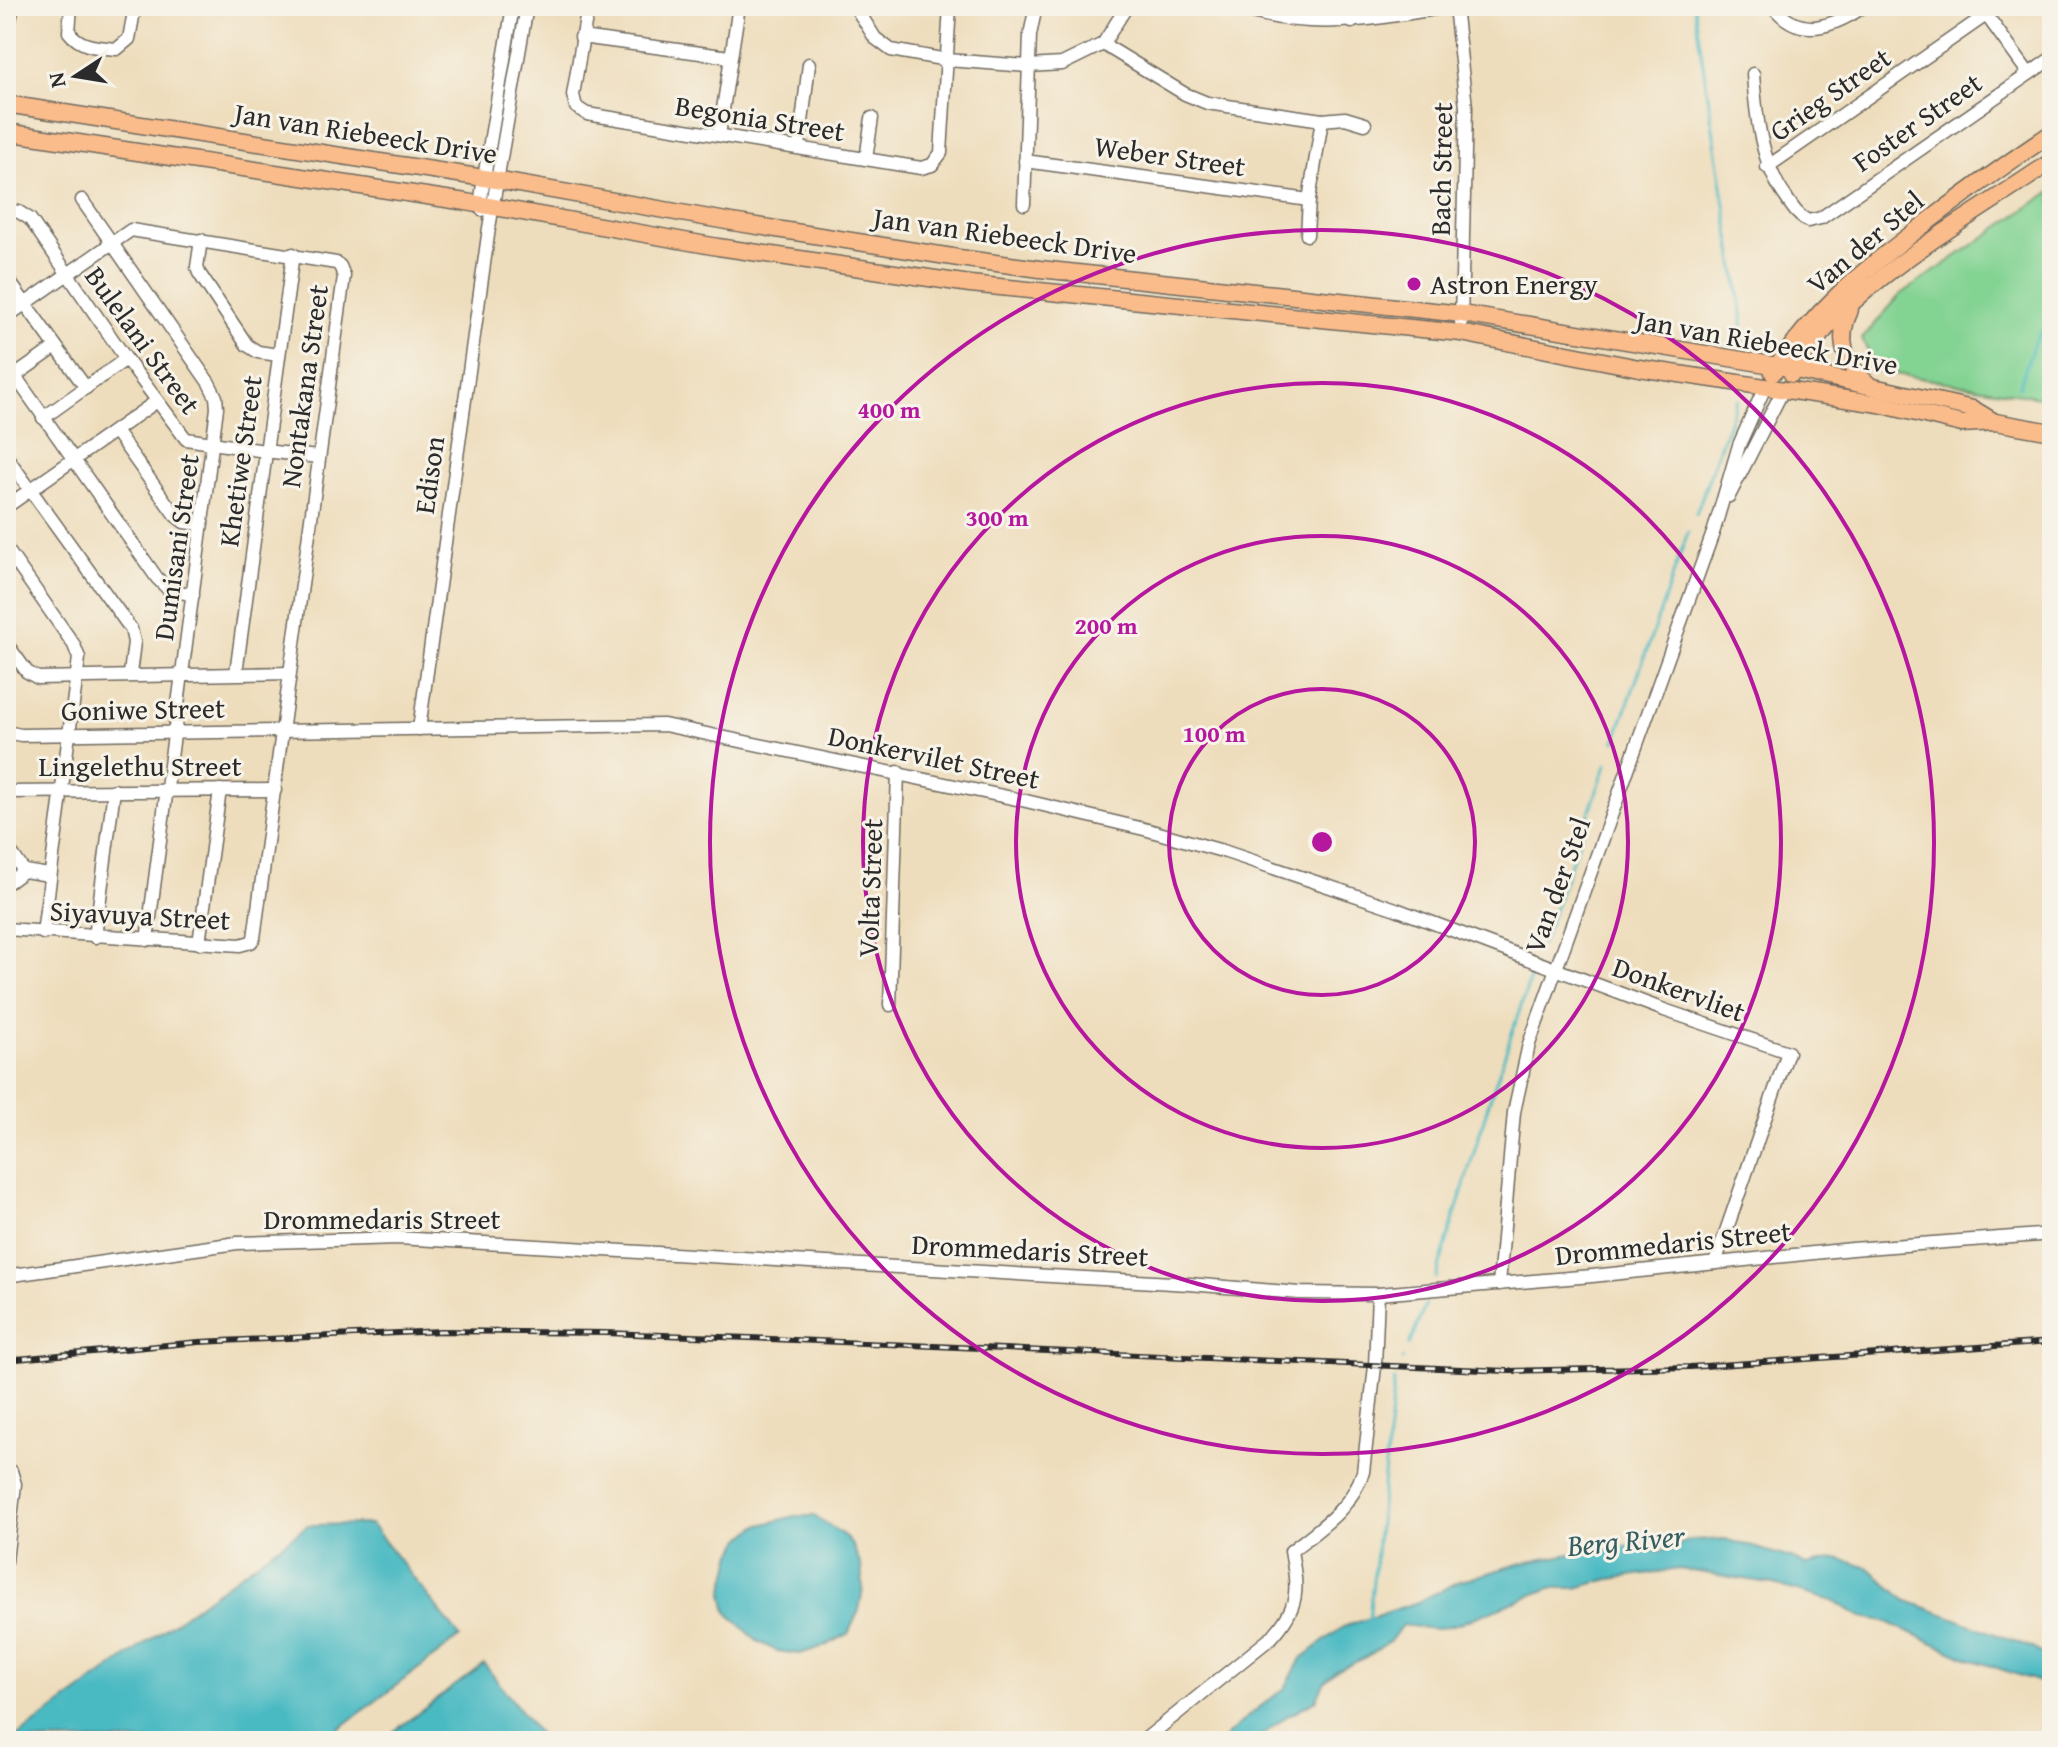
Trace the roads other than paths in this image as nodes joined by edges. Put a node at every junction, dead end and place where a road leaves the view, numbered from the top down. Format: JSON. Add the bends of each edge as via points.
{"nodes":[{"id":1,"x":13,"y":6,"type":"edge"},
{"id":2,"x":71,"y":6,"type":"edge"},
{"id":3,"x":135,"y":6,"type":"edge"},
{"id":4,"x":513,"y":6,"type":"edge"},
{"id":5,"x":527,"y":6,"type":"edge"},
{"id":6,"x":588,"y":6,"type":"edge"},
{"id":7,"x":739,"y":6,"type":"edge"},
{"id":8,"x":855,"y":6,"type":"edge"},
{"id":9,"x":950,"y":6,"type":"edge"},
{"id":10,"x":1036,"y":6,"type":"edge"},
{"id":11,"x":1127,"y":6,"type":"edge"},
{"id":12,"x":1232,"y":6,"type":"edge"},
{"id":13,"x":1349,"y":6,"type":"edge"},
{"id":14,"x":1454,"y":6,"type":"edge"},
{"id":15,"x":1773,"y":6,"type":"edge"},
{"id":16,"x":1864,"y":6,"type":"edge"},
{"id":17,"x":1999,"y":6,"type":"edge"},
{"id":18,"x":1983,"y":10,"type":"edge"},
{"id":19,"x":1352,"y":22,"type":"junction"},
{"id":20,"x":6,"y":24,"type":"edge"},
{"id":21,"x":581,"y":37,"type":"junction"},
{"id":22,"x":1103,"y":44,"type":"junction"},
{"id":23,"x":730,"y":57,"type":"junction"},
{"id":24,"x":2052,"y":58,"type":"edge"},
{"id":25,"x":947,"y":60,"type":"junction"},
{"id":26,"x":809,"y":64,"type":"dead end"},
{"id":27,"x":1028,"y":66,"type":"junction"},
{"id":28,"x":1753,"y":74,"type":"dead end"},
{"id":29,"x":2029,"y":74,"type":"junction"},
{"id":30,"x":6,"y":104,"type":"edge"},
{"id":31,"x":872,"y":118,"type":"dead end"},
{"id":32,"x":1322,"y":120,"type":"junction"},
{"id":33,"x":1365,"y":124,"type":"dead end"},
{"id":34,"x":6,"y":132,"type":"edge"},
{"id":35,"x":2052,"y":133,"type":"edge"},
{"id":36,"x":719,"y":135,"type":"junction"},
{"id":37,"x":799,"y":147,"type":"junction"},
{"id":38,"x":866,"y":159,"type":"junction"},
{"id":39,"x":1025,"y":161,"type":"junction"},
{"id":40,"x":2052,"y":161,"type":"edge"},
{"id":41,"x":1767,"y":167,"type":"junction"},
{"id":42,"x":490,"y":179,"type":"junction"},
{"id":43,"x":82,"y":200,"type":"dead end"},
{"id":44,"x":1309,"y":200,"type":"junction"},
{"id":45,"x":1024,"y":204,"type":"dead end"},
{"id":46,"x":486,"y":206,"type":"junction"},
{"id":47,"x":6,"y":210,"type":"edge"},
{"id":48,"x":1307,"y":235,"type":"dead end"},
{"id":49,"x":201,"y":240,"type":"junction"},
{"id":50,"x":111,"y":243,"type":"junction"},
{"id":51,"x":293,"y":254,"type":"junction"},
{"id":52,"x":67,"y":275,"type":"junction"},
{"id":53,"x":6,"y":277,"type":"edge"},
{"id":54,"x":1854,"y":301,"type":"junction"},
{"id":55,"x":25,"y":305,"type":"junction"},
{"id":56,"x":1462,"y":314,"type":"junction"},
{"id":57,"x":6,"y":317,"type":"edge"},
{"id":58,"x":1461,"y":333,"type":"junction"},
{"id":59,"x":1800,"y":336,"type":"junction"},
{"id":60,"x":56,"y":347,"type":"junction"},
{"id":61,"x":278,"y":355,"type":"junction"},
{"id":62,"x":126,"y":359,"type":"junction"},
{"id":63,"x":1753,"y":361,"type":"junction"},
{"id":64,"x":1786,"y":367,"type":"junction"},
{"id":65,"x":10,"y":379,"type":"edge"},
{"id":66,"x":1870,"y":385,"type":"junction"},
{"id":67,"x":1765,"y":387,"type":"junction"},
{"id":68,"x":86,"y":388,"type":"junction"},
{"id":69,"x":1783,"y":390,"type":"junction"},
{"id":70,"x":157,"y":401,"type":"junction"},
{"id":71,"x":43,"y":418,"type":"junction"},
{"id":72,"x":1995,"y":422,"type":"junction"},
{"id":73,"x":115,"y":431,"type":"junction"},
{"id":74,"x":2052,"y":432,"type":"edge"},
{"id":75,"x":214,"y":444,"type":"junction"},
{"id":76,"x":265,"y":451,"type":"junction"},
{"id":77,"x":6,"y":456,"type":"edge"},
{"id":78,"x":318,"y":457,"type":"junction"},
{"id":79,"x":72,"y":460,"type":"junction"},
{"id":80,"x":30,"y":490,"type":"junction"},
{"id":81,"x":6,"y":507,"type":"edge"},
{"id":82,"x":1718,"y":516,"type":"junction"},
{"id":83,"x":202,"y":524,"type":"junction"},
{"id":84,"x":6,"y":548,"type":"edge"},
{"id":85,"x":193,"y":595,"type":"junction"},
{"id":86,"x":6,"y":643,"type":"edge"},
{"id":87,"x":183,"y":673,"type":"junction"},
{"id":88,"x":236,"y":673,"type":"junction"},
{"id":89,"x":289,"y":673,"type":"junction"},
{"id":90,"x":130,"y":674,"type":"junction"},
{"id":91,"x":76,"y":676,"type":"junction"},
{"id":92,"x":419,"y":729,"type":"junction"},
{"id":93,"x":6,"y":732,"type":"edge"},
{"id":94,"x":175,"y":732,"type":"junction"},
{"id":95,"x":280,"y":732,"type":"junction"},
{"id":96,"x":68,"y":733,"type":"junction"},
{"id":97,"x":898,"y":772,"type":"junction"},
{"id":98,"x":168,"y":789,"type":"junction"},
{"id":99,"x":61,"y":790,"type":"junction"},
{"id":100,"x":114,"y":790,"type":"junction"},
{"id":101,"x":220,"y":790,"type":"junction"},
{"id":102,"x":275,"y":790,"type":"junction"},
{"id":103,"x":6,"y":792,"type":"edge"},
{"id":104,"x":6,"y":845,"type":"edge"},
{"id":105,"x":24,"y":871,"type":"junction"},
{"id":106,"x":49,"y":875,"type":"junction"},
{"id":107,"x":6,"y":884,"type":"edge"},
{"id":108,"x":6,"y":929,"type":"edge"},
{"id":109,"x":43,"y":933,"type":"junction"},
{"id":110,"x":95,"y":937,"type":"junction"},
{"id":111,"x":147,"y":940,"type":"junction"},
{"id":112,"x":199,"y":943,"type":"junction"},
{"id":113,"x":1555,"y":969,"type":"junction"},
{"id":114,"x":890,"y":1005,"type":"dead end"},
{"id":115,"x":2052,"y":1234,"type":"edge"},
{"id":116,"x":1715,"y":1263,"type":"junction"},
{"id":117,"x":6,"y":1276,"type":"edge"},
{"id":118,"x":1499,"y":1284,"type":"junction"},
{"id":119,"x":1378,"y":1294,"type":"junction"},
{"id":120,"x":6,"y":1467,"type":"edge"},
{"id":121,"x":6,"y":1561,"type":"edge"},
{"id":122,"x":1143,"y":1741,"type":"edge"}],
"edges":[{"from":1,"to":20,"type":"street"},
{"from":2,"to":3,"type":"street","via":[[69,32],[75,40],[117,49],[129,39]]},
{"from":4,"to":42,"type":"street"},
{"from":5,"to":42,"type":"street"},
{"from":6,"to":21,"type":"street","name":"Begonia Street"},
{"from":7,"to":23,"type":"street"},
{"from":8,"to":25,"type":"street","via":[[883,45]]},
{"from":9,"to":25,"type":"street"},
{"from":10,"to":27,"type":"street"},
{"from":11,"to":22,"type":"street"},
{"from":12,"to":19,"type":"street","via":[[1289,21]]},
{"from":13,"to":19,"type":"street"},
{"from":14,"to":19,"type":"street"},
{"from":14,"to":56,"type":"street","name":"Bach Street","via":[[1466,96]]},
{"from":15,"to":16,"type":"street","via":[[1785,19],[1811,27],[1836,23]]},
{"from":17,"to":18,"type":"street","name":"Grieg Street"},
{"from":18,"to":29,"type":"street"},
{"from":18,"to":41,"type":"street","name":"Grieg Street"},
{"from":21,"to":23,"type":"street"},
{"from":21,"to":36,"type":"street","name":"Begonia Street","via":[[573,95],[580,111]]},
{"from":22,"to":27,"type":"street","via":[[1062,64]]},
{"from":22,"to":32,"type":"street","via":[[1196,100]]},
{"from":23,"to":36,"type":"street"},
{"from":24,"to":29,"type":"street","name":"Foster Street"},
{"from":25,"to":27,"type":"street"},
{"from":25,"to":38,"type":"street","name":"Begonia Street","via":[[938,160],[921,168]]},
{"from":26,"to":37,"type":"street"},
{"from":27,"to":39,"type":"street"},
{"from":28,"to":41,"type":"street"},
{"from":29,"to":41,"type":"street","name":"Foster Street","via":[[1821,218],[1808,221],[1799,215]]},
{"from":30,"to":42,"type":"main road","name":"Jan van Riebeeck Drive"},
{"from":31,"to":38,"type":"street"},
{"from":32,"to":33,"type":"street","via":[[1345,118]]},
{"from":32,"to":44,"type":"street"},
{"from":34,"to":46,"type":"main road","name":"Jan van Riebeeck Drive"},
{"from":35,"to":59,"type":"main road","name":"Van der Stel","via":[[1881,256]]},
{"from":36,"to":37,"type":"street","name":"Begonia Street"},
{"from":37,"to":38,"type":"street","name":"Begonia Street"},
{"from":39,"to":44,"type":"street","name":"Weber Street"},
{"from":39,"to":45,"type":"street"},
{"from":40,"to":54,"type":"main road","name":"Van der Stel"},
{"from":42,"to":46,"type":"street","name":"Edison"},
{"from":42,"to":56,"type":"main road","name":"Jan van Riebeeck Drive","via":[[1026,267]]},
{"from":43,"to":50,"type":"street","name":"Dumisani Street"},
{"from":44,"to":48,"type":"street"},
{"from":46,"to":58,"type":"main road","name":"Jan van Riebeeck Drive","via":[[956,282]]},
{"from":46,"to":92,"type":"street","name":"Edison","via":[[489,228]]},
{"from":47,"to":52,"type":"street","name":"Bulelani Street","via":[[30,219]]},
{"from":49,"to":50,"type":"street","name":"Nontakana Street","via":[[137,229]]},
{"from":49,"to":51,"type":"street","name":"Nontakana Street"},
{"from":49,"to":61,"type":"street","via":[[199,273],[231,321],[252,349]]},
{"from":50,"to":52,"type":"street","name":"Nontakana Street"},
{"from":50,"to":75,"type":"street","name":"Dumisani Street","via":[[216,397]]},
{"from":51,"to":61,"type":"street","name":"Khetiwe Street"},
{"from":51,"to":78,"type":"street","name":"Nontakana Street","via":[[336,263],[344,276]]},
{"from":52,"to":55,"type":"street","name":"Nontakana Street"},
{"from":52,"to":62,"type":"street","name":"Bulelani Street"},
{"from":53,"to":55,"type":"street"},
{"from":54,"to":64,"type":"main road","name":"Van der Stel"},
{"from":54,"to":66,"type":"main road","via":[[1842,342],[1848,362]]},
{"from":55,"to":57,"type":"street","name":"Nontakana Street"},
{"from":55,"to":60,"type":"street"},
{"from":56,"to":58,"type":"street","name":"Bach Street"},
{"from":56,"to":63,"type":"main road","name":"Jan van Riebeeck Drive"},
{"from":58,"to":67,"type":"main road","name":"Jan van Riebeeck Drive"},
{"from":59,"to":63,"type":"main road"},
{"from":59,"to":64,"type":"main road","name":"Van der Stel"},
{"from":60,"to":65,"type":"street"},
{"from":60,"to":68,"type":"street"},
{"from":61,"to":76,"type":"street","name":"Khetiwe Street"},
{"from":62,"to":68,"type":"street"},
{"from":62,"to":70,"type":"street","name":"Bulelani Street"},
{"from":63,"to":64,"type":"main road","name":"Jan van Riebeeck Drive"},
{"from":64,"to":66,"type":"main road","name":"Jan van Riebeeck Drive"},
{"from":64,"to":67,"type":"main road","name":"Van der Stel"},
{"from":64,"to":69,"type":"main road","name":"Van der Stel"},
{"from":65,"to":71,"type":"street"},
{"from":66,"to":72,"type":"main road","name":"Jan van Riebeeck Drive","via":[[1973,409]]},
{"from":67,"to":69,"type":"main road","name":"Jan van Riebeeck Drive"},
{"from":67,"to":82,"type":"street","name":"Van der Stel","via":[[1739,445]]},
{"from":68,"to":71,"type":"street"},
{"from":69,"to":72,"type":"main road","name":"Jan van Riebeeck Drive","via":[[1879,404],[1962,424]]},
{"from":69,"to":82,"type":"street","name":"Van der Stel"},
{"from":70,"to":73,"type":"street"},
{"from":70,"to":75,"type":"street","name":"Bulelani Street","via":[[186,439]]},
{"from":71,"to":79,"type":"street"},
{"from":72,"to":74,"type":"main road","name":"Jan van Riebeeck Drive"},
{"from":73,"to":79,"type":"street"},
{"from":73,"to":83,"type":"street","via":[[175,515]]},
{"from":75,"to":76,"type":"street","name":"Bulelani Street"},
{"from":75,"to":83,"type":"street","name":"Dumisani Street"},
{"from":76,"to":78,"type":"street","name":"Bulelani Street"},
{"from":76,"to":88,"type":"street","name":"Khetiwe Street"},
{"from":77,"to":80,"type":"street"},
{"from":78,"to":89,"type":"street","name":"Nontakana Street"},
{"from":79,"to":80,"type":"street"},
{"from":79,"to":85,"type":"street","via":[[162,585]]},
{"from":80,"to":81,"type":"street"},
{"from":80,"to":90,"type":"street","via":[[131,629]]},
{"from":82,"to":113,"type":"street","name":"Van der Stel"},
{"from":83,"to":85,"type":"street","name":"Dumisani Street"},
{"from":84,"to":91,"type":"street","via":[[74,645],[79,658]]},
{"from":85,"to":87,"type":"street","name":"Dumisani Street"},
{"from":86,"to":91,"type":"street","via":[[32,676]]},
{"from":87,"to":88,"type":"street"},
{"from":87,"to":90,"type":"street"},
{"from":87,"to":94,"type":"street","name":"Dumisani Street"},
{"from":88,"to":89,"type":"street"},
{"from":89,"to":95,"type":"street","name":"Nontakana Street"},
{"from":90,"to":91,"type":"street"},
{"from":91,"to":96,"type":"street"},
{"from":92,"to":95,"type":"street","name":"Donkervilet Street"},
{"from":92,"to":97,"type":"street","name":"Donkervilet Street","via":[[664,725]]},
{"from":93,"to":96,"type":"street","name":"Goniwe Street"},
{"from":94,"to":95,"type":"street","name":"Goniwe Street"},
{"from":94,"to":96,"type":"street","name":"Goniwe Street"},
{"from":94,"to":98,"type":"street","name":"Dumisani Street"},
{"from":95,"to":102,"type":"street","name":"Siyavuya Street"},
{"from":96,"to":99,"type":"street"},
{"from":97,"to":113,"type":"street","name":"Donkervilet Street","via":[[1226,852]]},
{"from":97,"to":114,"type":"street","name":"Volta Street"},
{"from":98,"to":100,"type":"street","name":"Lingelethu Street"},
{"from":98,"to":101,"type":"street","name":"Lingelethu Street"},
{"from":98,"to":111,"type":"street","name":"Dumisani Street"},
{"from":99,"to":100,"type":"street","name":"Lingelethu Street"},
{"from":99,"to":103,"type":"street","name":"Lingelethu Street"},
{"from":99,"to":106,"type":"street"},
{"from":100,"to":110,"type":"street"},
{"from":101,"to":102,"type":"street","name":"Lingelethu Street"},
{"from":101,"to":112,"type":"street"},
{"from":102,"to":112,"type":"street","name":"Siyavuya Street","via":[[254,938],[240,945]]},
{"from":104,"to":105,"type":"street"},
{"from":105,"to":106,"type":"street"},
{"from":105,"to":107,"type":"street"},
{"from":106,"to":109,"type":"street"},
{"from":108,"to":109,"type":"street","name":"Siyavuya Street"},
{"from":109,"to":110,"type":"street","name":"Siyavuya Street"},
{"from":110,"to":111,"type":"street","name":"Siyavuya Street"},
{"from":111,"to":112,"type":"street","name":"Siyavuya Street"},
{"from":113,"to":116,"type":"street","name":"Donkervliet","via":[[1788,1052]]},
{"from":113,"to":118,"type":"street","name":"Van der Stel","via":[[1520,1077]]},
{"from":115,"to":116,"type":"street","name":"Drommedaris Street"},
{"from":116,"to":118,"type":"street","name":"Drommedaris Street"},
{"from":117,"to":119,"type":"street","name":"Drommedaris Street","via":[[237,1243],[398,1238]]},
{"from":118,"to":119,"type":"street","name":"Drommedaris Street"},
{"from":119,"to":122,"type":"street","via":[[1375,1366],[1358,1488],[1338,1514],[1291,1551],[1296,1596],[1284,1624]]},
{"from":120,"to":121,"type":"street","via":[[15,1484]]}]}
